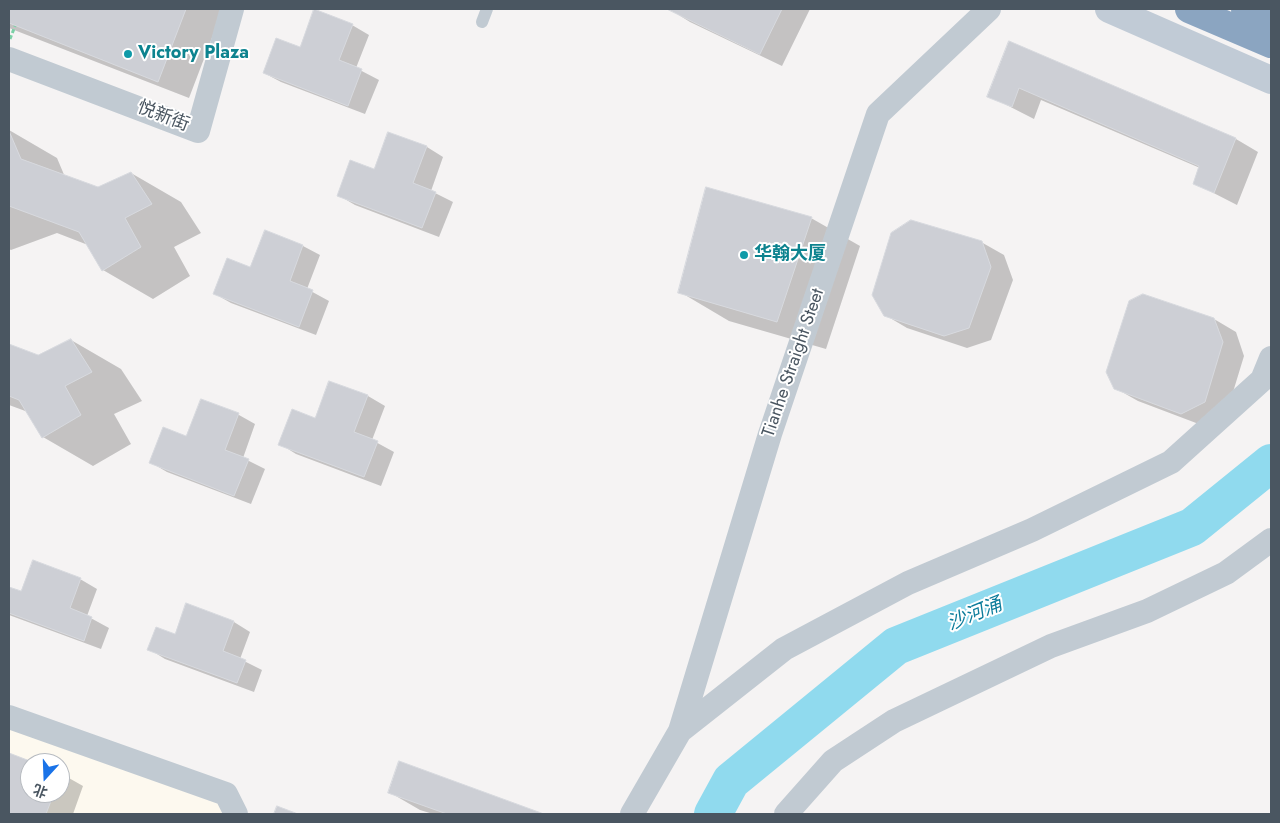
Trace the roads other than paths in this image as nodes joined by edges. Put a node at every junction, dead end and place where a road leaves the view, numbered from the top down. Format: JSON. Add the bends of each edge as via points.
{"nodes":[{"id":1,"x":232,"y":9,"type":"edge"},
{"id":2,"x":487,"y":9,"type":"edge"},
{"id":3,"x":989,"y":9,"type":"edge"},
{"id":4,"x":1109,"y":9,"type":"edge"},
{"id":5,"x":1189,"y":9,"type":"edge"},
{"id":6,"x":1245,"y":9,"type":"edge"},
{"id":7,"x":482,"y":22,"type":"dead end"},
{"id":8,"x":1269,"y":34,"type":"edge"},
{"id":9,"x":9,"y":59,"type":"edge"},
{"id":10,"x":1271,"y":80,"type":"edge"},
{"id":11,"x":1271,"y":358,"type":"edge"},
{"id":12,"x":1271,"y":540,"type":"edge"},
{"id":13,"x":9,"y":718,"type":"edge"},
{"id":14,"x":680,"y":731,"type":"junction"},
{"id":15,"x":236,"y":814,"type":"edge"},
{"id":16,"x":632,"y":814,"type":"edge"},
{"id":17,"x":786,"y":814,"type":"edge"}],
"edges":[{"from":1,"to":9,"type":"street","name":"悦新街","via":[[198,131]]},
{"from":2,"to":7,"type":"lane"},
{"from":3,"to":14,"type":"street","name":"Tianhe Straight Steet","via":[[878,114],[770,434]]},
{"from":4,"to":10,"type":"main road"},
{"from":5,"to":8,"type":"highway"},
{"from":6,"to":8,"type":"highway"},
{"from":11,"to":14,"type":"street","name":"Tianhe Straight Steet","via":[[1262,380],[1171,462],[1032,530],[908,583],[784,649]]},
{"from":12,"to":17,"type":"street","via":[[1226,573],[1155,607],[1050,646],[894,721],[833,761]]},
{"from":13,"to":15,"type":"street","via":[[226,794]]},
{"from":14,"to":16,"type":"street","name":"Tianhe Straight Steet"}]}
